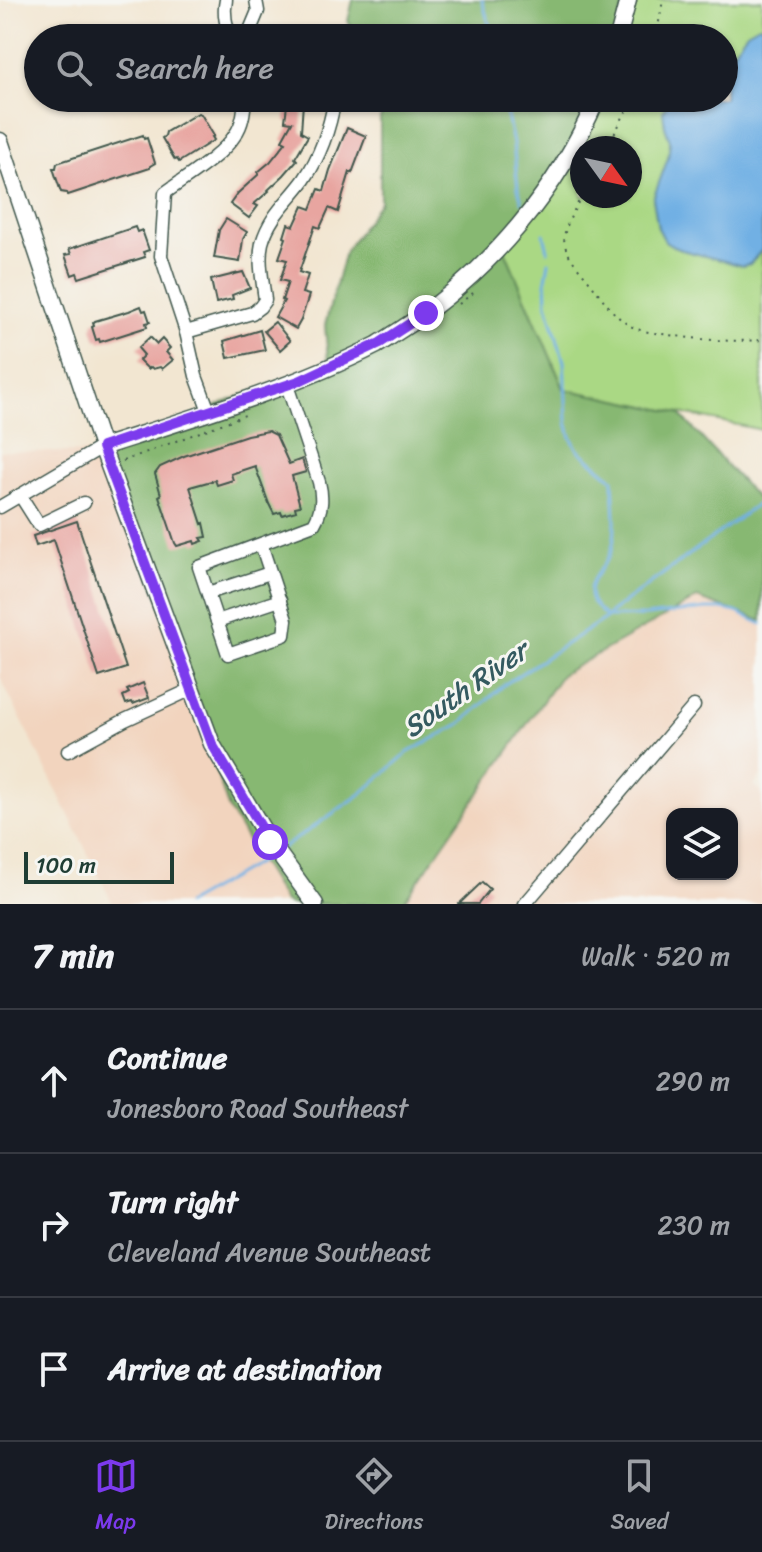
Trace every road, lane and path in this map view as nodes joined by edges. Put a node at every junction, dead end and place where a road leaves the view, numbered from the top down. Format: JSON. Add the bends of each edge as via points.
{"nodes":[{"id":1,"x":226,"y":0,"type":"edge"},
{"id":2,"x":256,"y":0,"type":"edge"},
{"id":3,"x":628,"y":0,"type":"edge"},
{"id":4,"x":663,"y":0,"type":"edge"},
{"id":5,"x":226,"y":24,"type":"edge"},
{"id":6,"x":253,"y":24,"type":"edge"},
{"id":7,"x":622,"y":24,"type":"edge"},
{"id":8,"x":659,"y":24,"type":"edge"},
{"id":9,"x":244,"y":112,"type":"edge"},
{"id":10,"x":332,"y":112,"type":"edge"},
{"id":11,"x":590,"y":112,"type":"edge"},
{"id":12,"x":626,"y":112,"type":"edge"},
{"id":13,"x":613,"y":136,"type":"edge"},
{"id":14,"x":0,"y":141,"type":"edge"},
{"id":15,"x":576,"y":208,"type":"edge"},
{"id":16,"x":186,"y":332,"type":"junction"},
{"id":17,"x":762,"y":340,"type":"edge"},
{"id":18,"x":287,"y":385,"type":"junction"},
{"id":19,"x":209,"y":411,"type":"junction"},
{"id":20,"x":102,"y":447,"type":"junction"},
{"id":21,"x":20,"y":495,"type":"junction"},
{"id":22,"x":84,"y":503,"type":"dead end"},
{"id":23,"x":0,"y":507,"type":"edge"},
{"id":24,"x":261,"y":544,"type":"junction"},
{"id":25,"x":270,"y":573,"type":"junction"},
{"id":26,"x":208,"y":593,"type":"junction"},
{"id":27,"x":280,"y":600,"type":"junction"},
{"id":28,"x":217,"y":621,"type":"junction"},
{"id":29,"x":192,"y":689,"type":"junction"},
{"id":30,"x":694,"y":706,"type":"dead end"},
{"id":31,"x":68,"y":751,"type":"dead end"},
{"id":32,"x":315,"y":904,"type":"edge"},
{"id":33,"x":525,"y":904,"type":"edge"}],
"edges":[{"from":1,"to":5,"type":"street"},
{"from":2,"to":6,"type":"street"},
{"from":3,"to":7,"type":"main road"},
{"from":4,"to":8,"type":"path"},
{"from":9,"to":16,"type":"street","via":[[235,137],[165,193],[161,256]]},
{"from":10,"to":16,"type":"street","via":[[320,153],[261,245],[265,300],[252,313]]},
{"from":11,"to":18,"type":"main road","via":[[542,195],[470,277],[380,343]]},
{"from":12,"to":13,"type":"path"},
{"from":14,"to":20,"type":"main road"},
{"from":15,"to":17,"type":"path","via":[[564,233],[565,250],[624,322],[698,339]]},
{"from":16,"to":19,"type":"street"},
{"from":18,"to":19,"type":"main road"},
{"from":18,"to":24,"type":"street","via":[[319,482],[322,510],[314,524]]},
{"from":19,"to":20,"type":"main road"},
{"from":20,"to":21,"type":"street"},
{"from":20,"to":29,"type":"main road"},
{"from":21,"to":22,"type":"street","via":[[39,525]]},
{"from":21,"to":23,"type":"street"},
{"from":24,"to":25,"type":"street"},
{"from":24,"to":26,"type":"street","via":[[199,567]]},
{"from":25,"to":26,"type":"street"},
{"from":25,"to":27,"type":"street"},
{"from":26,"to":28,"type":"street"},
{"from":27,"to":28,"type":"street"},
{"from":27,"to":28,"type":"street","via":[[284,635],[241,650],[228,654]]},
{"from":29,"to":31,"type":"street"},
{"from":29,"to":32,"type":"main road","via":[[212,744],[270,842]]},
{"from":30,"to":33,"type":"street"}]}
